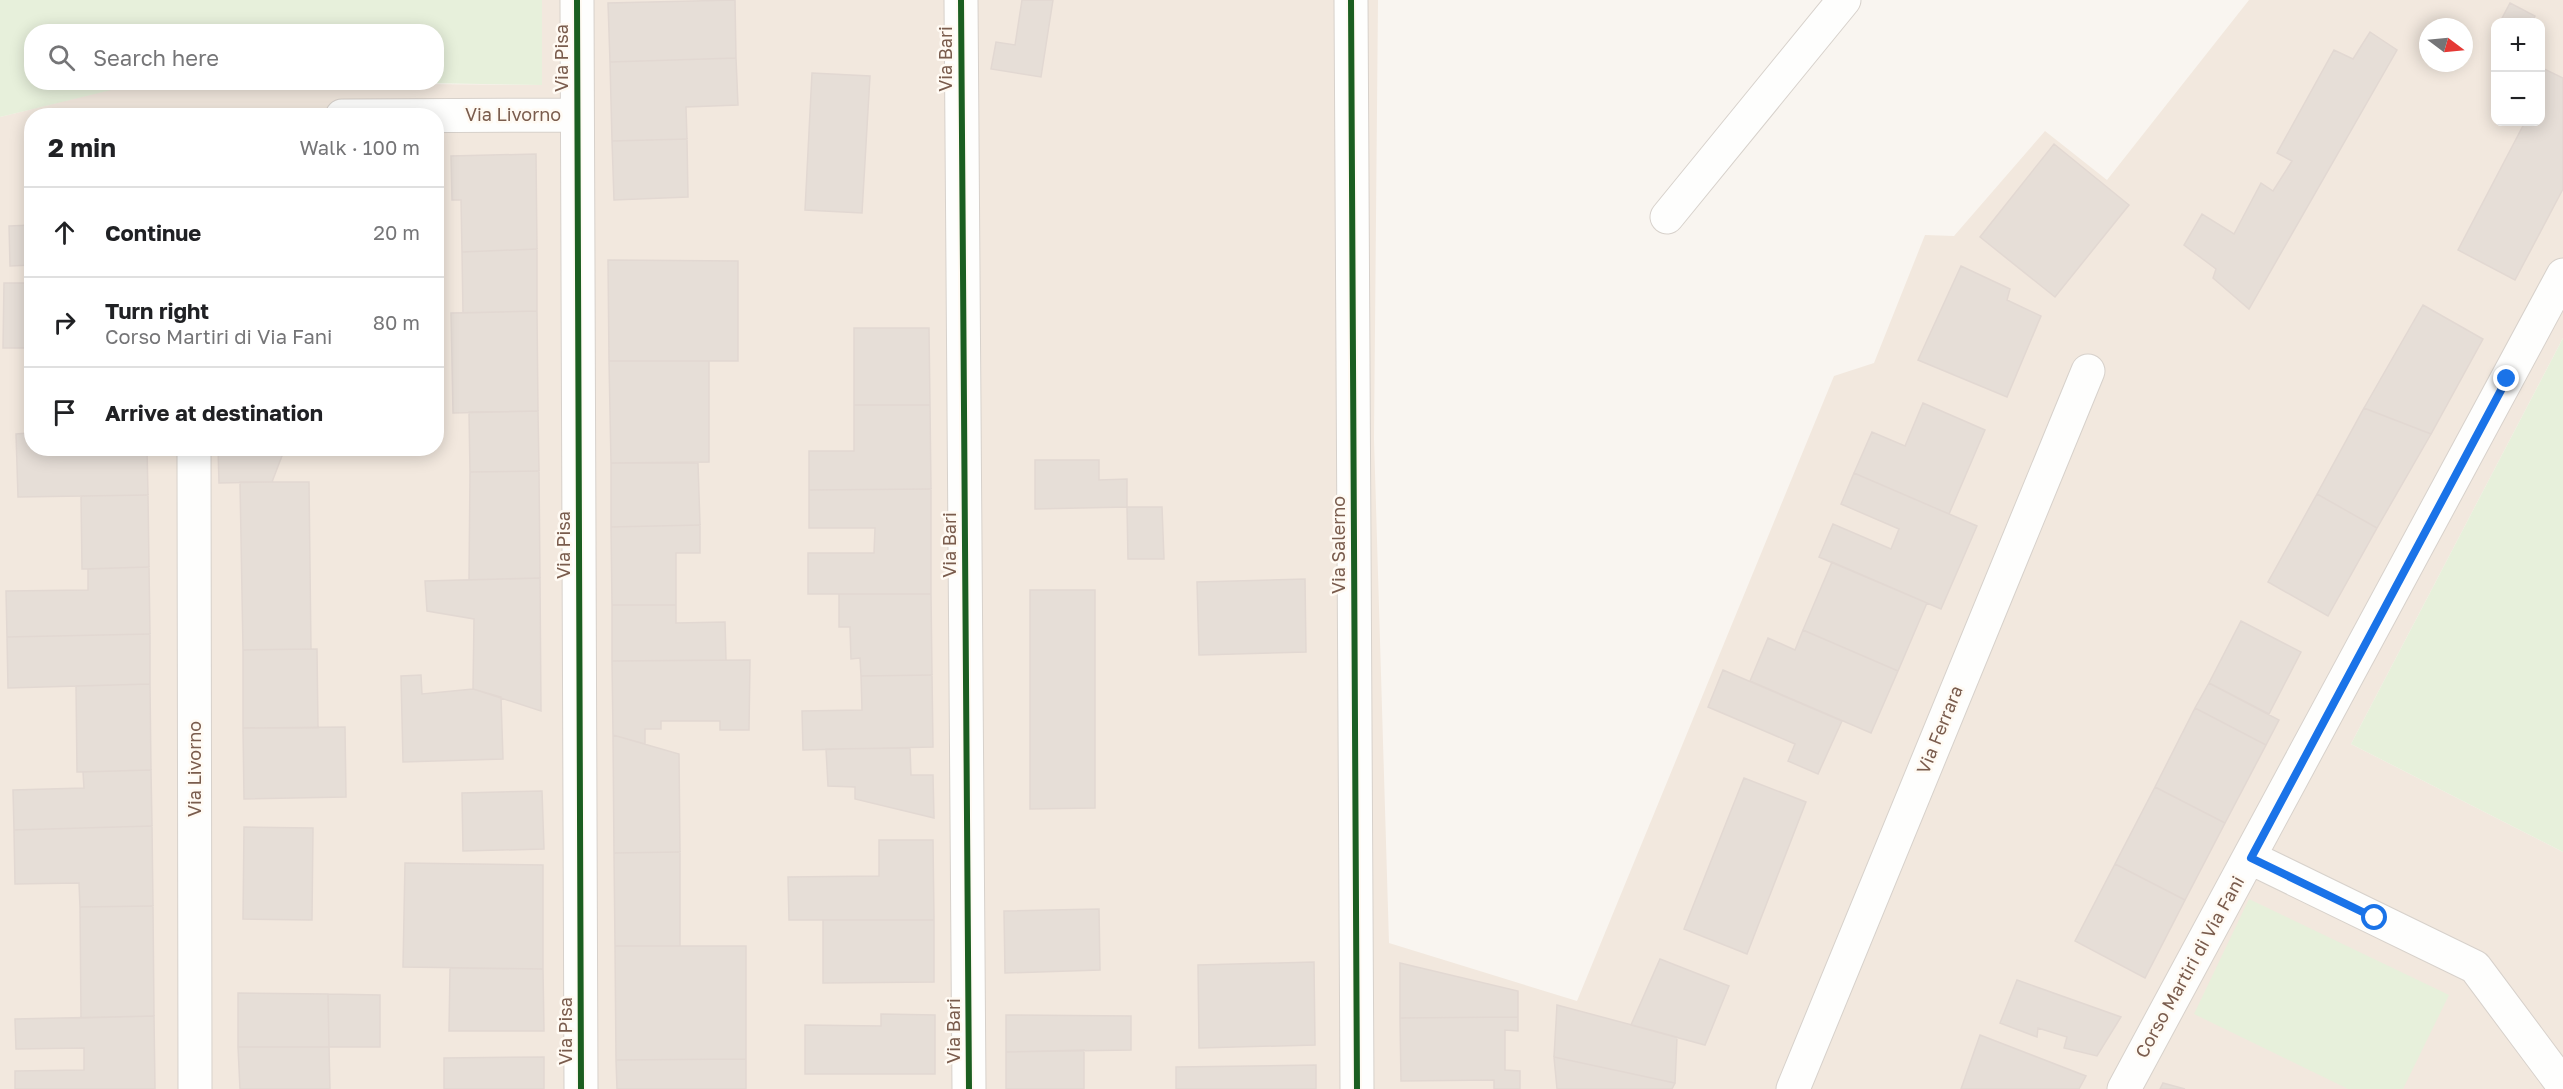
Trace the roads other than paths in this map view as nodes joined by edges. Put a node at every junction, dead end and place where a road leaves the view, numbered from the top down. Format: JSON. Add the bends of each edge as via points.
{"nodes":[{"id":1,"x":577,"y":0,"type":"edge"},
{"id":2,"x":961,"y":0,"type":"edge"},
{"id":3,"x":1351,"y":0,"type":"edge"},
{"id":4,"x":1844,"y":0,"type":"edge"},
{"id":5,"x":577,"y":115,"type":"junction"},
{"id":6,"x":444,"y":116,"type":"edge"},
{"id":7,"x":1667,"y":217,"type":"dead end"},
{"id":8,"x":2563,"y":274,"type":"edge"},
{"id":9,"x":2088,"y":371,"type":"dead end"},
{"id":10,"x":194,"y":456,"type":"edge"},
{"id":11,"x":2251,"y":858,"type":"junction"},
{"id":12,"x":2563,"y":1085,"type":"edge"},
{"id":13,"x":195,"y":1089,"type":"edge"},
{"id":14,"x":581,"y":1089,"type":"edge"},
{"id":15,"x":969,"y":1089,"type":"edge"},
{"id":16,"x":1357,"y":1089,"type":"edge"},
{"id":17,"x":1793,"y":1089,"type":"edge"},
{"id":18,"x":2124,"y":1089,"type":"edge"}],
"edges":[{"from":1,"to":5,"type":"street","name":"Via Pisa"},
{"from":2,"to":15,"type":"street","name":"Via Bari"},
{"from":3,"to":16,"type":"street","name":"Via Salerno"},
{"from":4,"to":7,"type":"street"},
{"from":5,"to":6,"type":"street","name":"Via Livorno"},
{"from":5,"to":14,"type":"street","name":"Via Pisa"},
{"from":8,"to":11,"type":"street","name":"Corso Martiri di Via Fani"},
{"from":9,"to":17,"type":"street","name":"Via Ferrara"},
{"from":10,"to":13,"type":"street","name":"Via Livorno"},
{"from":11,"to":12,"type":"street","via":[[2475,968]]},
{"from":11,"to":18,"type":"street","name":"Corso Martiri di Via Fani"}]}
